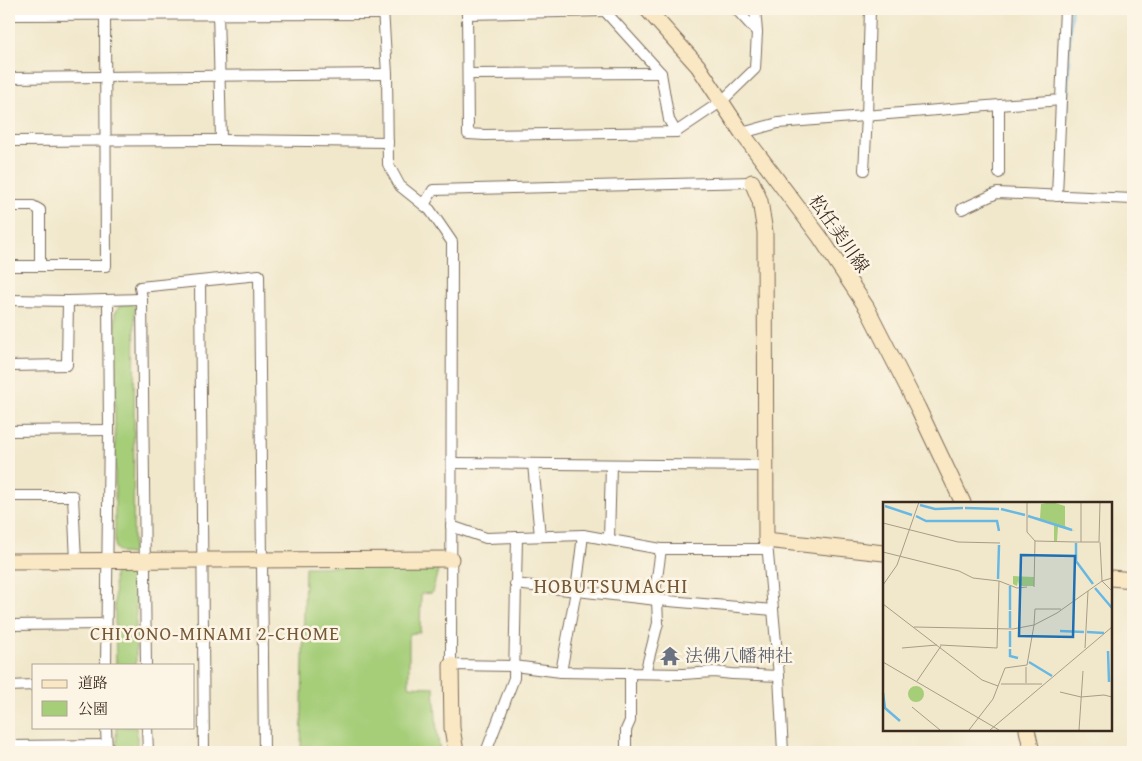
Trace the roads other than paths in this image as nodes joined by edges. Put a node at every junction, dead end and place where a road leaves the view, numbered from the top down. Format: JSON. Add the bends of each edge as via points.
{"nodes":[{"id":1,"x":647,"y":9,"type":"edge"},
{"id":2,"x":736,"y":9,"type":"edge"},
{"id":3,"x":755,"y":9,"type":"edge"},
{"id":4,"x":870,"y":9,"type":"edge"},
{"id":5,"x":1065,"y":9,"type":"edge"},
{"id":6,"x":604,"y":10,"type":"edge"},
{"id":7,"x":383,"y":11,"type":"edge"},
{"id":8,"x":466,"y":11,"type":"edge"},
{"id":9,"x":218,"y":12,"type":"edge"},
{"id":10,"x":9,"y":15,"type":"edge"},
{"id":11,"x":104,"y":16,"type":"junction"},
{"id":12,"x":757,"y":32,"type":"junction"},
{"id":13,"x":387,"y":74,"type":"junction"},
{"id":14,"x":468,"y":74,"type":"junction"},
{"id":15,"x":661,"y":74,"type":"junction"},
{"id":16,"x":219,"y":77,"type":"junction"},
{"id":17,"x":9,"y":78,"type":"edge"},
{"id":18,"x":105,"y":78,"type":"junction"},
{"id":19,"x":1061,"y":100,"type":"junction"},
{"id":20,"x":722,"y":101,"type":"junction"},
{"id":21,"x":999,"y":106,"type":"junction"},
{"id":22,"x":867,"y":117,"type":"junction"},
{"id":23,"x":676,"y":132,"type":"junction"},
{"id":24,"x":742,"y":133,"type":"junction"},
{"id":25,"x":221,"y":140,"type":"junction"},
{"id":26,"x":9,"y":141,"type":"edge"},
{"id":27,"x":105,"y":141,"type":"junction"},
{"id":28,"x":388,"y":142,"type":"junction"},
{"id":29,"x":864,"y":170,"type":"dead end"},
{"id":30,"x":998,"y":173,"type":"dead end"},
{"id":31,"x":752,"y":182,"type":"joint"},
{"id":32,"x":1057,"y":196,"type":"junction"},
{"id":33,"x":1133,"y":199,"type":"edge"},
{"id":34,"x":424,"y":205,"type":"junction"},
{"id":35,"x":9,"y":206,"type":"edge"},
{"id":36,"x":962,"y":209,"type":"dead end"},
{"id":37,"x":9,"y":266,"type":"edge"},
{"id":38,"x":40,"y":266,"type":"junction"},
{"id":39,"x":200,"y":282,"type":"junction"},
{"id":40,"x":142,"y":299,"type":"junction"},
{"id":41,"x":9,"y":300,"type":"edge"},
{"id":42,"x":108,"y":300,"type":"junction"},
{"id":43,"x":68,"y":302,"type":"junction"},
{"id":44,"x":9,"y":366,"type":"edge"},
{"id":45,"x":109,"y":430,"type":"junction"},
{"id":46,"x":9,"y":431,"type":"edge"},
{"id":47,"x":452,"y":463,"type":"junction"},
{"id":48,"x":533,"y":464,"type":"junction"},
{"id":49,"x":611,"y":465,"type":"junction"},
{"id":50,"x":766,"y":466,"type":"junction"},
{"id":51,"x":9,"y":496,"type":"edge"},
{"id":52,"x":962,"y":502,"type":"edge"},
{"id":53,"x":451,"y":526,"type":"junction"},
{"id":54,"x":583,"y":535,"type":"junction"},
{"id":55,"x":540,"y":536,"type":"junction"},
{"id":56,"x":517,"y":537,"type":"junction"},
{"id":57,"x":609,"y":539,"type":"junction"},
{"id":58,"x":767,"y":544,"type":"junction"},
{"id":59,"x":661,"y":549,"type":"junction"},
{"id":60,"x":883,"y":553,"type":"edge"},
{"id":61,"x":451,"y":559,"type":"junction"},
{"id":62,"x":203,"y":560,"type":"junction"},
{"id":63,"x":262,"y":560,"type":"junction"},
{"id":64,"x":9,"y":561,"type":"edge"},
{"id":65,"x":76,"y":561,"type":"junction"},
{"id":66,"x":108,"y":561,"type":"junction"},
{"id":67,"x":144,"y":562,"type":"junction"},
{"id":68,"x":1112,"y":578,"type":"edge"},
{"id":69,"x":1133,"y":580,"type":"edge"},
{"id":70,"x":515,"y":584,"type":"junction"},
{"id":71,"x":576,"y":591,"type":"junction"},
{"id":72,"x":655,"y":600,"type":"junction"},
{"id":73,"x":773,"y":610,"type":"junction"},
{"id":74,"x":106,"y":624,"type":"junction"},
{"id":75,"x":9,"y":625,"type":"edge"},
{"id":76,"x":106,"y":664,"type":"edge"},
{"id":77,"x":146,"y":664,"type":"edge"},
{"id":78,"x":451,"y":665,"type":"junction"},
{"id":79,"x":514,"y":666,"type":"junction"},
{"id":80,"x":561,"y":672,"type":"junction"},
{"id":81,"x":630,"y":672,"type":"junction"},
{"id":82,"x":645,"y":673,"type":"junction"},
{"id":83,"x":779,"y":676,"type":"junction"},
{"id":84,"x":32,"y":685,"type":"edge"},
{"id":85,"x":9,"y":686,"type":"edge"},
{"id":86,"x":106,"y":728,"type":"edge"},
{"id":87,"x":147,"y":728,"type":"edge"},
{"id":88,"x":1027,"y":731,"type":"edge"},
{"id":89,"x":9,"y":746,"type":"edge"},
{"id":90,"x":107,"y":749,"type":"edge"},
{"id":91,"x":148,"y":752,"type":"edge"},
{"id":92,"x":204,"y":752,"type":"edge"},
{"id":93,"x":264,"y":752,"type":"edge"},
{"id":94,"x":456,"y":752,"type":"edge"},
{"id":95,"x":486,"y":752,"type":"edge"},
{"id":96,"x":626,"y":752,"type":"edge"},
{"id":97,"x":783,"y":752,"type":"edge"},
{"id":98,"x":1032,"y":752,"type":"edge"}],
"edges":[{"from":1,"to":20,"type":"street","name":"松任美川線","via":[[698,66]]},
{"from":2,"to":12,"type":"street"},
{"from":3,"to":12,"type":"street"},
{"from":4,"to":22,"type":"street"},
{"from":5,"to":19,"type":"street"},
{"from":6,"to":8,"type":"street"},
{"from":6,"to":15,"type":"street"},
{"from":7,"to":9,"type":"street"},
{"from":7,"to":13,"type":"street"},
{"from":8,"to":14,"type":"street"},
{"from":9,"to":11,"type":"street"},
{"from":9,"to":16,"type":"street"},
{"from":10,"to":11,"type":"street"},
{"from":11,"to":18,"type":"street"},
{"from":12,"to":20,"type":"street","via":[[755,69]]},
{"from":13,"to":16,"type":"street"},
{"from":13,"to":28,"type":"street"},
{"from":14,"to":15,"type":"street"},
{"from":14,"to":23,"type":"street","via":[[468,134]]},
{"from":15,"to":23,"type":"street","via":[[669,120]]},
{"from":16,"to":18,"type":"street"},
{"from":16,"to":25,"type":"street"},
{"from":17,"to":18,"type":"street"},
{"from":18,"to":27,"type":"street"},
{"from":19,"to":21,"type":"street"},
{"from":19,"to":32,"type":"street"},
{"from":20,"to":23,"type":"street"},
{"from":20,"to":24,"type":"street","name":"松任美川線"},
{"from":21,"to":22,"type":"street"},
{"from":21,"to":30,"type":"street"},
{"from":22,"to":24,"type":"street","via":[[778,123]]},
{"from":22,"to":29,"type":"street"},
{"from":24,"to":52,"type":"street","name":"松任美川線","via":[[820,237],[867,308]]},
{"from":25,"to":27,"type":"street"},
{"from":25,"to":28,"type":"street"},
{"from":26,"to":27,"type":"street"},
{"from":27,"to":38,"type":"street","via":[[106,266]]},
{"from":28,"to":34,"type":"street","via":[[388,164],[400,186]]},
{"from":31,"to":34,"type":"street","via":[[433,190]]},
{"from":31,"to":50,"type":"street","via":[[760,201],[765,232]]},
{"from":32,"to":33,"type":"street"},
{"from":32,"to":36,"type":"street","via":[[997,193]]},
{"from":34,"to":47,"type":"street","via":[[452,242]]},
{"from":35,"to":38,"type":"street","via":[[33,206],[40,210]]},
{"from":37,"to":38,"type":"street"},
{"from":39,"to":40,"type":"street","via":[[140,287]]},
{"from":39,"to":62,"type":"street"},
{"from":39,"to":63,"type":"street","via":[[259,275]]},
{"from":40,"to":42,"type":"street"},
{"from":40,"to":67,"type":"street"},
{"from":41,"to":43,"type":"street"},
{"from":42,"to":43,"type":"street"},
{"from":42,"to":45,"type":"street"},
{"from":43,"to":44,"type":"street","via":[[67,365]]},
{"from":45,"to":46,"type":"street"},
{"from":45,"to":66,"type":"street"},
{"from":47,"to":48,"type":"street"},
{"from":47,"to":53,"type":"street"},
{"from":48,"to":49,"type":"street"},
{"from":48,"to":55,"type":"street"},
{"from":49,"to":50,"type":"street"},
{"from":49,"to":57,"type":"street"},
{"from":50,"to":58,"type":"street"},
{"from":51,"to":65,"type":"street","via":[[73,496]]},
{"from":53,"to":56,"type":"street","via":[[486,538]]},
{"from":53,"to":61,"type":"street"},
{"from":54,"to":55,"type":"street"},
{"from":54,"to":57,"type":"street"},
{"from":54,"to":71,"type":"street"},
{"from":55,"to":56,"type":"street"},
{"from":56,"to":70,"type":"street"},
{"from":57,"to":59,"type":"street"},
{"from":58,"to":59,"type":"street"},
{"from":58,"to":60,"type":"street"},
{"from":58,"to":73,"type":"street"},
{"from":59,"to":72,"type":"street"},
{"from":61,"to":63,"type":"street"},
{"from":61,"to":78,"type":"street"},
{"from":62,"to":63,"type":"street"},
{"from":62,"to":67,"type":"street"},
{"from":62,"to":92,"type":"street"},
{"from":63,"to":93,"type":"street"},
{"from":64,"to":65,"type":"street"},
{"from":65,"to":66,"type":"street"},
{"from":66,"to":67,"type":"street"},
{"from":66,"to":74,"type":"street"},
{"from":67,"to":77,"type":"street"},
{"from":68,"to":69,"type":"street"},
{"from":70,"to":71,"type":"street"},
{"from":70,"to":79,"type":"street"},
{"from":71,"to":72,"type":"street"},
{"from":71,"to":80,"type":"street"},
{"from":72,"to":73,"type":"street"},
{"from":72,"to":82,"type":"street","via":[[658,623]]},
{"from":73,"to":83,"type":"street"},
{"from":74,"to":75,"type":"street"},
{"from":74,"to":76,"type":"street"},
{"from":78,"to":79,"type":"street"},
{"from":78,"to":94,"type":"street","via":[[452,728]]},
{"from":79,"to":80,"type":"street"},
{"from":79,"to":95,"type":"street","via":[[514,678]]},
{"from":80,"to":81,"type":"street"},
{"from":81,"to":82,"type":"street"},
{"from":81,"to":96,"type":"street"},
{"from":82,"to":83,"type":"street","via":[[714,672]]},
{"from":83,"to":97,"type":"street"},
{"from":84,"to":85,"type":"street"},
{"from":86,"to":90,"type":"street"},
{"from":87,"to":91,"type":"street"},
{"from":88,"to":98,"type":"street"},
{"from":89,"to":90,"type":"street"}]}
